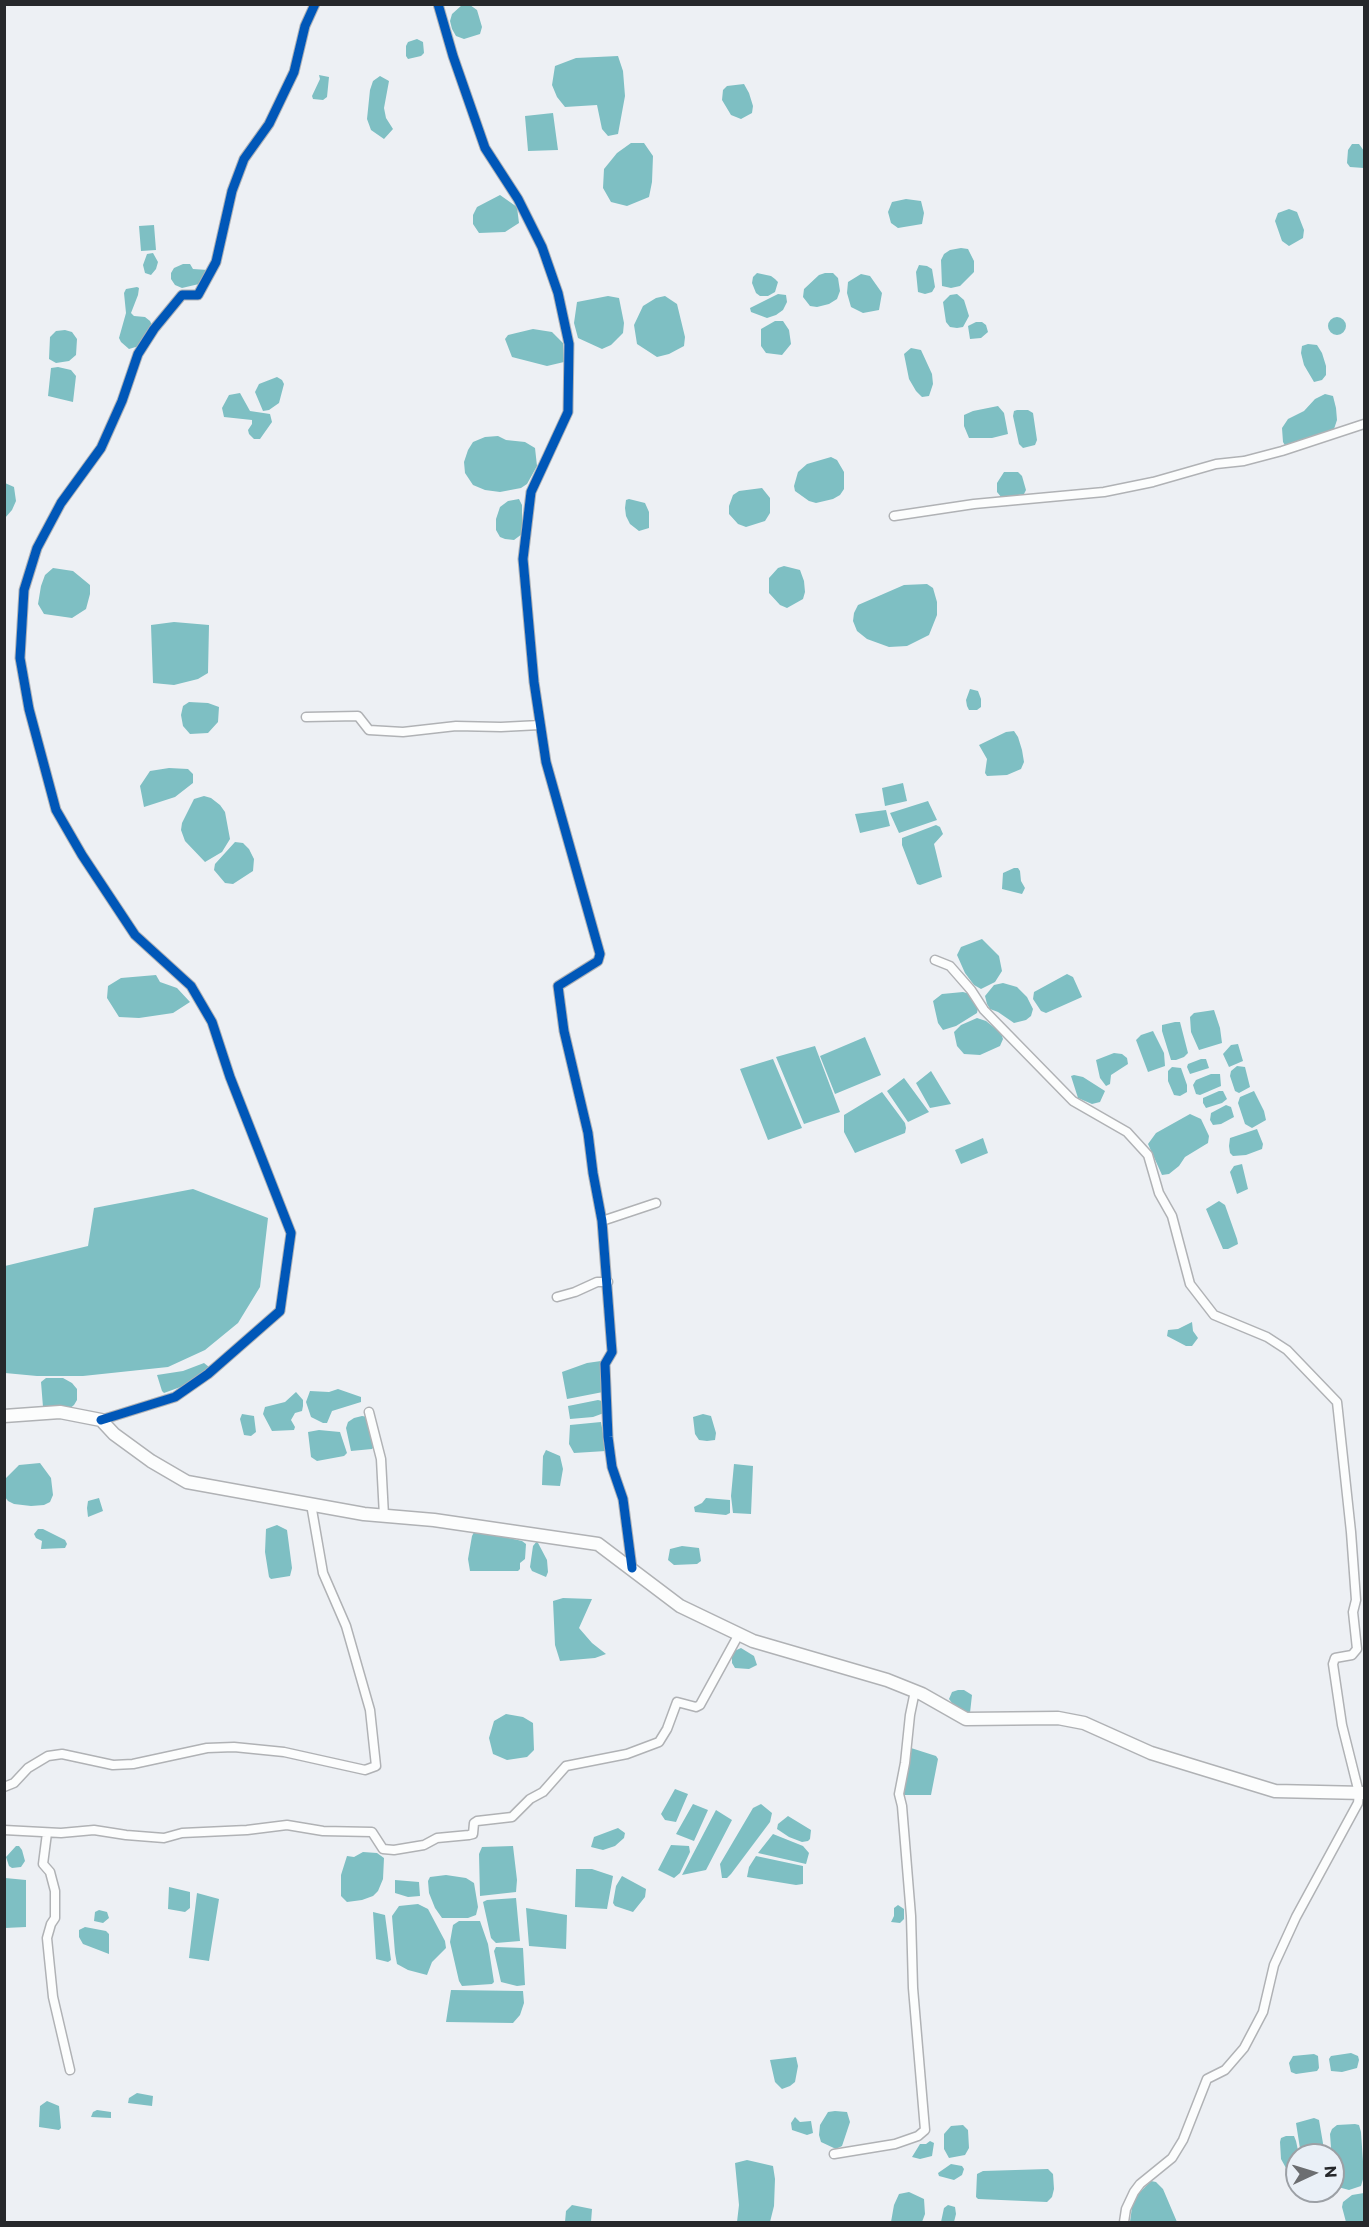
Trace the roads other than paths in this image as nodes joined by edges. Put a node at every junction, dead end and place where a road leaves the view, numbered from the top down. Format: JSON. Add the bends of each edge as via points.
{"nodes":[{"id":1,"x":315,"y":4,"type":"edge"},
{"id":2,"x":438,"y":4,"type":"edge"},
{"id":3,"x":1365,"y":424,"type":"edge"},
{"id":4,"x":894,"y":516,"type":"dead end"},
{"id":5,"x":306,"y":717,"type":"dead end"},
{"id":6,"x":540,"y":724,"type":"junction"},
{"id":7,"x":935,"y":960,"type":"dead end"},
{"id":8,"x":656,"y":1203,"type":"dead end"},
{"id":9,"x":602,"y":1221,"type":"junction"},
{"id":10,"x":608,"y":1282,"type":"junction"},
{"id":11,"x":557,"y":1297,"type":"dead end"},
{"id":12,"x":369,"y":1412,"type":"dead end"},
{"id":13,"x":4,"y":1416,"type":"edge"},
{"id":14,"x":102,"y":1420,"type":"junction"},
{"id":15,"x":311,"y":1504,"type":"junction"},
{"id":16,"x":384,"y":1516,"type":"junction"},
{"id":17,"x":632,"y":1568,"type":"junction"},
{"id":18,"x":739,"y":1634,"type":"junction"},
{"id":19,"x":915,"y":1691,"type":"junction"},
{"id":20,"x":4,"y":1787,"type":"edge"},
{"id":21,"x":1362,"y":1793,"type":"edge"},
{"id":22,"x":4,"y":1830,"type":"edge"},
{"id":23,"x":47,"y":1833,"type":"junction"},
{"id":24,"x":70,"y":2070,"type":"dead end"},
{"id":25,"x":834,"y":2154,"type":"dead end"},
{"id":26,"x":1124,"y":2223,"type":"edge"}],
"edges":[{"from":1,"to":14,"type":"street","via":[[305,26],[294,72],[269,124],[244,159],[232,191],[216,262],[198,295],[182,295],[138,354],[101,448],[61,503],[38,548],[24,590],[21,658],[29,709],[56,810],[135,935],[191,986],[212,1022],[291,1233],[280,1311],[208,1374],[175,1397]]},
{"from":2,"to":6,"type":"street","via":[[485,148],[518,199],[542,247],[558,293],[569,344],[568,412],[531,492],[523,560]]},
{"from":3,"to":4,"type":"street","via":[[1244,461],[1216,464],[1104,492]]},
{"from":5,"to":6,"type":"street","via":[[358,716],[369,730],[403,732]]},
{"from":6,"to":9,"type":"street","via":[[546,762],[600,954],[598,961],[558,986]]},
{"from":7,"to":21,"type":"street","via":[[950,966],[984,1010],[1073,1101],[1127,1132],[1148,1155],[1159,1193],[1172,1216],[1190,1284],[1214,1315],[1267,1337],[1287,1350],[1336,1402],[1351,1532],[1357,1649],[1352,1655],[1335,1658],[1333,1664],[1342,1725]]},
{"from":8,"to":9,"type":"street"},
{"from":9,"to":10,"type":"street"},
{"from":10,"to":11,"type":"street","via":[[597,1282]]},
{"from":10,"to":17,"type":"street","via":[[612,1352],[605,1364],[608,1437],[612,1467],[623,1499]]},
{"from":12,"to":16,"type":"street","via":[[381,1459]]},
{"from":13,"to":14,"type":"street","via":[[60,1412]]},
{"from":14,"to":15,"type":"street","via":[[141,1454],[187,1482]]},
{"from":15,"to":16,"type":"street"},
{"from":15,"to":20,"type":"street","via":[[323,1573],[346,1626],[370,1710],[375,1766],[365,1770],[293,1754],[234,1747],[113,1765],[62,1754],[48,1756]]},
{"from":16,"to":17,"type":"street","via":[[598,1544]]},
{"from":17,"to":18,"type":"street","via":[[680,1606]]},
{"from":18,"to":19,"type":"street"},
{"from":18,"to":23,"type":"street","via":[[700,1705],[677,1702],[659,1742],[566,1766],[543,1792],[512,1817],[477,1821],[473,1834],[437,1838],[424,1845],[394,1850],[383,1849],[372,1832],[323,1831],[287,1825],[182,1833],[164,1838],[94,1830]]},
{"from":19,"to":21,"type":"street","via":[[966,1719],[1058,1718],[1084,1723],[1151,1753],[1275,1791]]},
{"from":19,"to":25,"type":"street","via":[[898,1794],[911,1916],[925,2130],[895,2144]]},
{"from":21,"to":26,"type":"street","via":[[1288,1933],[1269,1978],[1263,2012],[1244,2048],[1225,2070],[1207,2079],[1172,2158],[1134,2192]]},
{"from":22,"to":23,"type":"street"},
{"from":23,"to":24,"type":"street","via":[[43,1864],[50,1872],[55,1891],[55,1913],[47,1938],[53,1997]]}]}
